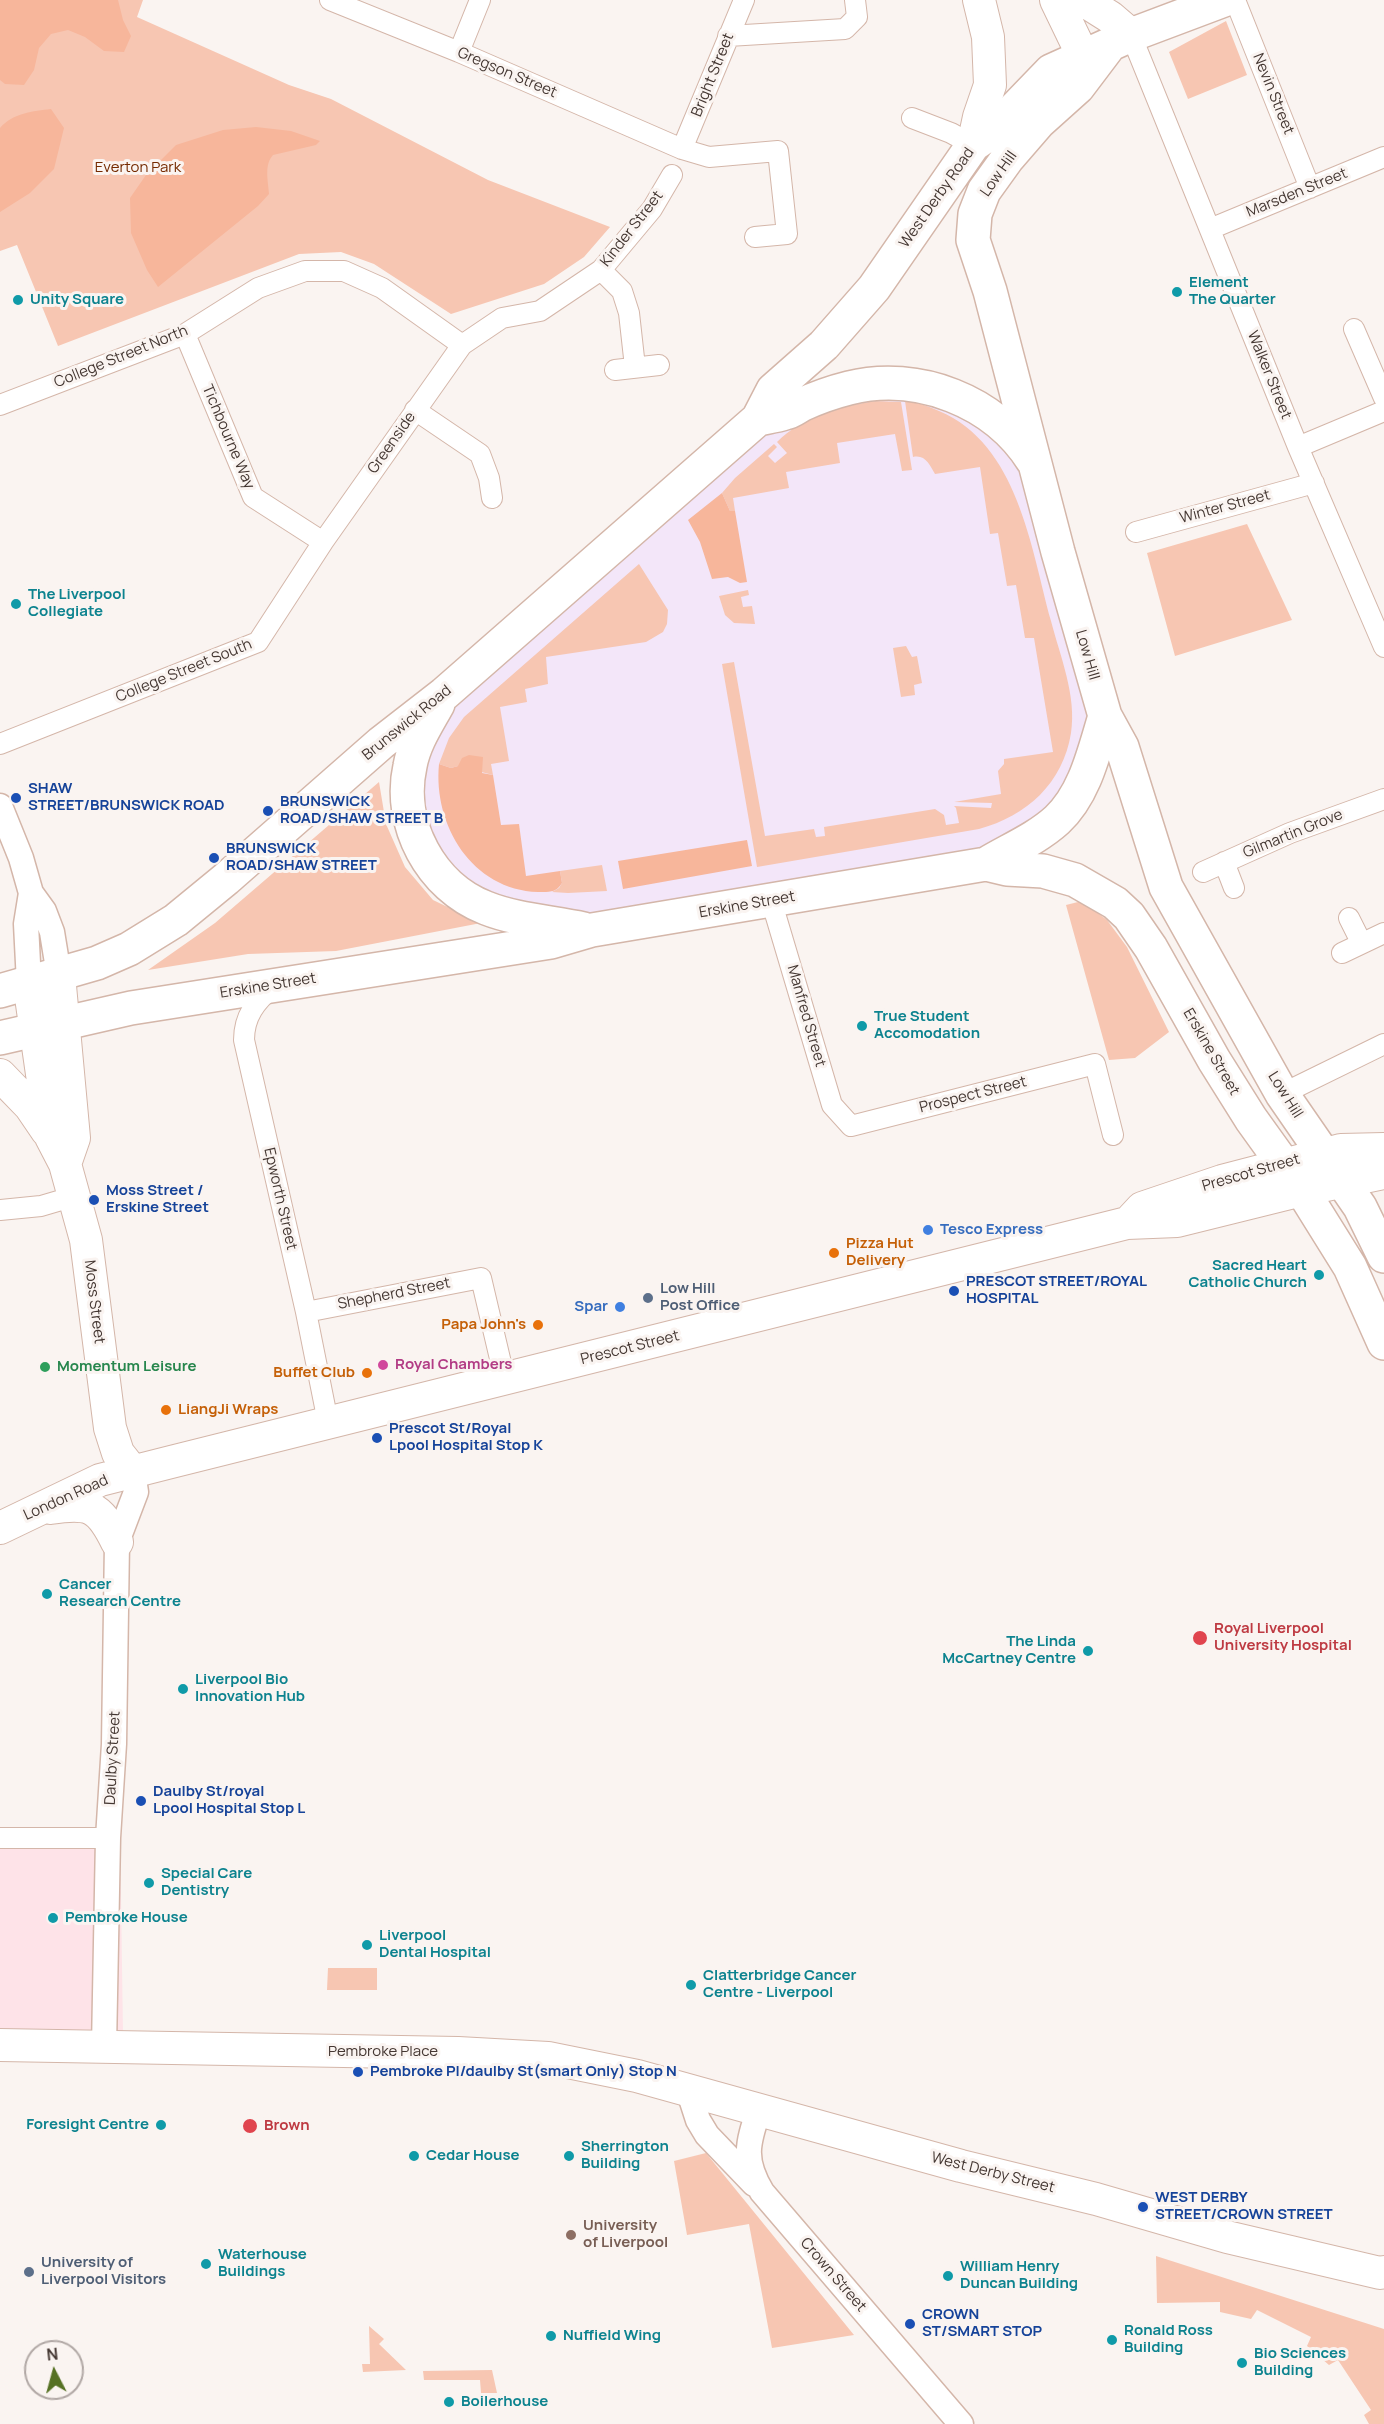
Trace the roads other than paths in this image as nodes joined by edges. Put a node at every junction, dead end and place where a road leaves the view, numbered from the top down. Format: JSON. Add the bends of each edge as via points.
{"nodes":[{"id":1,"x":330,"y":0,"type":"edge"},
{"id":2,"x":480,"y":0,"type":"edge"},
{"id":3,"x":744,"y":0,"type":"edge"},
{"id":4,"x":855,"y":0,"type":"edge"},
{"id":5,"x":979,"y":0,"type":"edge"},
{"id":6,"x":1056,"y":0,"type":"edge"},
{"id":7,"x":1083,"y":0,"type":"edge"},
{"id":8,"x":1224,"y":0,"type":"edge"},
{"id":9,"x":1235,"y":0,"type":"edge"},
{"id":10,"x":728,"y":36,"type":"junction"},
{"id":11,"x":459,"y":52,"type":"junction"},
{"id":12,"x":1100,"y":55,"type":"junction"},
{"id":13,"x":1029,"y":112,"type":"junction"},
{"id":14,"x":912,"y":118,"type":"dead end"},
{"id":15,"x":973,"y":145,"type":"junction"},
{"id":16,"x":682,"y":149,"type":"junction"},
{"id":17,"x":1384,"y":157,"type":"edge"},
{"id":18,"x":672,"y":175,"type":"dead end"},
{"id":19,"x":1310,"y":188,"type":"junction"},
{"id":20,"x":1210,"y":229,"type":"junction"},
{"id":21,"x":755,"y":237,"type":"dead end"},
{"id":22,"x":601,"y":270,"type":"junction"},
{"id":23,"x":1354,"y":329,"type":"dead end"},
{"id":24,"x":185,"y":334,"type":"junction"},
{"id":25,"x":462,"y":345,"type":"junction"},
{"id":26,"x":659,"y":365,"type":"dead end"},
{"id":27,"x":635,"y":367,"type":"junction"},
{"id":28,"x":615,"y":370,"type":"dead end"},
{"id":29,"x":1384,"y":398,"type":"edge"},
{"id":30,"x":0,"y":405,"type":"edge"},
{"id":31,"x":415,"y":410,"type":"junction"},
{"id":32,"x":1384,"y":411,"type":"edge"},
{"id":33,"x":758,"y":419,"type":"junction"},
{"id":34,"x":1298,"y":447,"type":"junction"},
{"id":35,"x":1036,"y":467,"type":"junction"},
{"id":36,"x":1314,"y":483,"type":"junction"},
{"id":37,"x":492,"y":498,"type":"dead end"},
{"id":38,"x":1136,"y":532,"type":"dead end"},
{"id":39,"x":323,"y":542,"type":"junction"},
{"id":40,"x":1378,"y":616,"type":"edge"},
{"id":41,"x":1384,"y":647,"type":"edge"},
{"id":42,"x":444,"y":694,"type":"junction"},
{"id":43,"x":1104,"y":716,"type":"junction"},
{"id":44,"x":0,"y":744,"type":"edge"},
{"id":45,"x":1384,"y":799,"type":"edge"},
{"id":46,"x":0,"y":806,"type":"edge"},
{"id":47,"x":1224,"y":862,"type":"junction"},
{"id":48,"x":986,"y":864,"type":"junction"},
{"id":49,"x":1203,"y":872,"type":"dead end"},
{"id":50,"x":1234,"y":888,"type":"dead end"},
{"id":51,"x":771,"y":900,"type":"junction"},
{"id":52,"x":1349,"y":918,"type":"dead end"},
{"id":53,"x":592,"y":930,"type":"junction"},
{"id":54,"x":1374,"y":937,"type":"edge"},
{"id":55,"x":1342,"y":953,"type":"dead end"},
{"id":56,"x":29,"y":983,"type":"edge"},
{"id":57,"x":275,"y":985,"type":"junction"},
{"id":58,"x":49,"y":1027,"type":"junction"},
{"id":59,"x":0,"y":1038,"type":"edge"},
{"id":60,"x":1384,"y":1044,"type":"edge"},
{"id":61,"x":0,"y":1075,"type":"edge"},
{"id":62,"x":1282,"y":1094,"type":"junction"},
{"id":63,"x":851,"y":1126,"type":"joint"},
{"id":64,"x":1113,"y":1135,"type":"dead end"},
{"id":65,"x":1384,"y":1149,"type":"edge"},
{"id":66,"x":58,"y":1150,"type":"junction"},
{"id":67,"x":1323,"y":1153,"type":"junction"},
{"id":68,"x":1282,"y":1164,"type":"junction"},
{"id":69,"x":1384,"y":1173,"type":"edge"},
{"id":70,"x":1344,"y":1182,"type":"junction"},
{"id":71,"x":1302,"y":1190,"type":"junction"},
{"id":72,"x":75,"y":1196,"type":"junction"},
{"id":73,"x":0,"y":1210,"type":"edge"},
{"id":74,"x":1127,"y":1223,"type":"junction"},
{"id":75,"x":1384,"y":1256,"type":"edge"},
{"id":76,"x":306,"y":1312,"type":"junction"},
{"id":77,"x":1384,"y":1343,"type":"edge"},
{"id":78,"x":505,"y":1380,"type":"junction"},
{"id":79,"x":328,"y":1422,"type":"junction"},
{"id":80,"x":110,"y":1428,"type":"junction"},
{"id":81,"x":133,"y":1472,"type":"junction"},
{"id":82,"x":34,"y":1511,"type":"junction"},
{"id":83,"x":0,"y":1528,"type":"edge"},
{"id":84,"x":117,"y":1542,"type":"junction"},
{"id":85,"x":0,"y":1838,"type":"edge"},
{"id":86,"x":108,"y":1838,"type":"junction"},
{"id":87,"x":0,"y":2045,"type":"edge"},
{"id":88,"x":104,"y":2047,"type":"junction"},
{"id":89,"x":688,"y":2089,"type":"junction"},
{"id":90,"x":759,"y":2110,"type":"junction"},
{"id":91,"x":762,"y":2192,"type":"junction"},
{"id":92,"x":1227,"y":2237,"type":"junction"},
{"id":93,"x":1384,"y":2253,"type":"edge"},
{"id":94,"x":1346,"y":2266,"type":"junction"},
{"id":95,"x":1384,"y":2272,"type":"edge"},
{"id":96,"x":1384,"y":2295,"type":"edge"},
{"id":97,"x":961,"y":2424,"type":"edge"}],
"edges":[{"from":1,"to":11,"type":"street","name":"Gregson Street"},
{"from":2,"to":11,"type":"street"},
{"from":3,"to":10,"type":"street","name":"Bright Street"},
{"from":4,"to":10,"type":"street","via":[[857,17],[845,29]]},
{"from":5,"to":15,"type":"main road","via":[[988,37],[990,85]]},
{"from":6,"to":12,"type":"main road"},
{"from":7,"to":12,"type":"main road","via":[[1110,17]]},
{"from":8,"to":12,"type":"highway"},
{"from":9,"to":19,"type":"street","name":"Nevin Street"},
{"from":10,"to":16,"type":"street","name":"Bright Street"},
{"from":11,"to":16,"type":"street","name":"Gregson Street"},
{"from":12,"to":13,"type":"highway","name":"Low Hill"},
{"from":12,"to":20,"type":"street","name":"Walker Street"},
{"from":13,"to":15,"type":"highway","name":"West Derby Road"},
{"from":13,"to":35,"type":"highway","name":"Low Hill","via":[[1007,159],[984,191],[975,214],[973,240]]},
{"from":14,"to":15,"type":"street"},
{"from":15,"to":33,"type":"highway","name":"West Derby Road","via":[[874,288],[824,345],[773,390]]},
{"from":16,"to":21,"type":"street","name":"Gregson Street","via":[[709,157],[778,151],[787,234]]},
{"from":17,"to":19,"type":"street","name":"Marsden Street"},
{"from":18,"to":22,"type":"street","name":"Kinder Street","via":[[652,209]]},
{"from":19,"to":20,"type":"street","name":"Marsden Street"},
{"from":20,"to":34,"type":"street","name":"Walker Street"},
{"from":22,"to":25,"type":"street","name":"Kinder Street","via":[[540,311],[502,318]]},
{"from":22,"to":27,"type":"street","via":[[622,291],[629,313]]},
{"from":23,"to":29,"type":"street"},
{"from":24,"to":25,"type":"street","name":"College Street North","via":[[258,288],[305,272],[344,271],[382,288]]},
{"from":24,"to":30,"type":"street","name":"College Street North"},
{"from":24,"to":39,"type":"street","name":"Tichbourne Way","via":[[253,497]]},
{"from":25,"to":31,"type":"street","name":"Greenside"},
{"from":26,"to":27,"type":"street"},
{"from":27,"to":28,"type":"street"},
{"from":31,"to":37,"type":"street","via":[[480,454]]},
{"from":31,"to":39,"type":"street","name":"Greenside"},
{"from":32,"to":34,"type":"street"},
{"from":33,"to":35,"type":"highway","via":[[787,413],[857,387],[884,383],[917,385],[951,395],[980,410],[1016,438]]},
{"from":33,"to":42,"type":"highway","name":"Brunswick Road"},
{"from":34,"to":36,"type":"street","name":"Walker Street"},
{"from":35,"to":43,"type":"highway","name":"Low Hill"},
{"from":36,"to":38,"type":"street","name":"Winter Street"},
{"from":36,"to":40,"type":"street","name":"Walker Street"},
{"from":39,"to":44,"type":"street","name":"College Street South","via":[[258,642]]},
{"from":40,"to":41,"type":"street","name":"Walker Street"},
{"from":42,"to":53,"type":"highway","via":[[419,738],[407,782],[413,830],[427,859],[457,892],[483,907],[500,914]]},
{"from":42,"to":56,"type":"highway","name":"Brunswick Road","via":[[381,743],[176,920],[114,956]]},
{"from":43,"to":48,"type":"highway","via":[[1086,775],[1072,802],[1045,830]]},
{"from":43,"to":62,"type":"highway","name":"Low Hill","via":[[1122,747],[1166,887]]},
{"from":45,"to":47,"type":"street","name":"Gilmartin Grove"},
{"from":46,"to":56,"type":"street","via":[[31,892],[26,924]]},
{"from":47,"to":49,"type":"street","name":"Gilmartin Grove"},
{"from":47,"to":50,"type":"street"},
{"from":48,"to":51,"type":"highway","name":"Erskine Street"},
{"from":48,"to":68,"type":"highway","name":"Erskine Street","via":[[1044,871],[1075,880],[1115,903],[1129,916],[1214,1060]]},
{"from":51,"to":53,"type":"highway","name":"Erskine Street"},
{"from":51,"to":63,"type":"street","name":"Manfred Street","via":[[832,1105]]},
{"from":52,"to":54,"type":"street"},
{"from":53,"to":57,"type":"highway","name":"Erskine Street","via":[[551,942]]},
{"from":54,"to":55,"type":"street"},
{"from":56,"to":58,"type":"main road"},
{"from":57,"to":58,"type":"highway","name":"Erskine Street","via":[[131,1008]]},
{"from":57,"to":76,"type":"street","name":"Epworth Street","via":[[250,1011],[244,1040]]},
{"from":58,"to":59,"type":"highway","name":"Erskine Street"},
{"from":58,"to":66,"type":"main road","via":[[74,1138]]},
{"from":60,"to":62,"type":"street"},
{"from":61,"to":66,"type":"main road","name":"Moss Street","via":[[30,1106]]},
{"from":62,"to":67,"type":"highway","name":"Low Hill"},
{"from":63,"to":64,"type":"street","name":"Prospect Street","via":[[1095,1064]]},
{"from":65,"to":67,"type":"main road","name":"Prescot Street"},
{"from":66,"to":72,"type":"main road","name":"Moss Street"},
{"from":67,"to":68,"type":"main road","name":"Prescot Street"},
{"from":67,"to":70,"type":"highway","name":"Low Hill"},
{"from":68,"to":71,"type":"highway","name":"Erskine Street"},
{"from":68,"to":74,"type":"main road","name":"Prescot Street","via":[[1142,1208]]},
{"from":69,"to":70,"type":"main road","name":"Prescot Street"},
{"from":70,"to":71,"type":"main road","name":"Prescot Street"},
{"from":70,"to":75,"type":"highway","name":"Low Hill"},
{"from":71,"to":74,"type":"main road","name":"Prescot Street","via":[[1177,1221]]},
{"from":71,"to":77,"type":"highway","via":[[1350,1267]]},
{"from":72,"to":73,"type":"street","via":[[41,1206]]},
{"from":72,"to":80,"type":"main road","name":"Moss Street","via":[[86,1240]]},
{"from":74,"to":78,"type":"main road","name":"Prescot Street"},
{"from":76,"to":78,"type":"street","name":"Shepherd Street","via":[[481,1278]]},
{"from":76,"to":79,"type":"street","name":"Epworth Street"},
{"from":78,"to":79,"type":"main road","name":"Prescot Street"},
{"from":79,"to":81,"type":"main road","name":"Prescot Street"},
{"from":80,"to":81,"type":"main road","name":"Moss Street","via":[[113,1444]]},
{"from":80,"to":82,"type":"main road","via":[[85,1468],[56,1488]]},
{"from":81,"to":82,"type":"main road","name":"London Road","via":[[100,1480]]},
{"from":81,"to":84,"type":"street","name":"Daulby Street","via":[[136,1492]]},
{"from":82,"to":83,"type":"main road","name":"London Road"},
{"from":82,"to":84,"type":"main road","via":[[69,1505],[86,1507],[104,1517]]},
{"from":84,"to":86,"type":"street","name":"Daulby Street","via":[[114,1744]]},
{"from":85,"to":86,"type":"street"},
{"from":86,"to":88,"type":"street","name":"Daulby Street"},
{"from":87,"to":88,"type":"main road","name":"Pembroke Place"},
{"from":88,"to":89,"type":"main road","name":"Pembroke Place","via":[[528,2056],[588,2065]]},
{"from":89,"to":90,"type":"main road","name":"Pembroke Place"},
{"from":89,"to":91,"type":"street","via":[[706,2135]]},
{"from":90,"to":91,"type":"street","name":"Crown Street","via":[[750,2138],[749,2160],[751,2173]]},
{"from":90,"to":92,"type":"main road","name":"West Derby Street"},
{"from":91,"to":97,"type":"street","name":"Crown Street"},
{"from":92,"to":94,"type":"main road","name":"West Derby Street"},
{"from":92,"to":96,"type":"main road","name":"West Derby Street","via":[[1321,2277]]},
{"from":93,"to":94,"type":"main road"},
{"from":94,"to":95,"type":"main road","name":"West Derby Street"}]}
